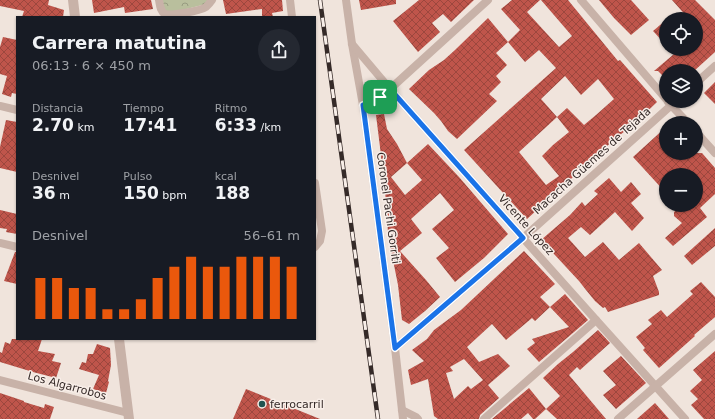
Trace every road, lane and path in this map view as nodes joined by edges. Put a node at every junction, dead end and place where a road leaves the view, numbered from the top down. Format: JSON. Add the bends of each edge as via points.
{"nodes":[{"id":1,"x":73,"y":0,"type":"edge"},
{"id":2,"x":159,"y":0,"type":"edge"},
{"id":3,"x":212,"y":0,"type":"edge"},
{"id":4,"x":290,"y":0,"type":"edge"},
{"id":5,"x":346,"y":0,"type":"edge"},
{"id":6,"x":488,"y":0,"type":"edge"},
{"id":7,"x":581,"y":0,"type":"edge"},
{"id":8,"x":190,"y":14,"type":"edge"},
{"id":9,"x":75,"y":16,"type":"edge"},
{"id":10,"x":292,"y":16,"type":"edge"},
{"id":11,"x":352,"y":44,"type":"junction"},
{"id":12,"x":715,"y":66,"type":"edge"},
{"id":13,"x":703,"y":77,"type":"edge"},
{"id":14,"x":390,"y":89,"type":"junction"},
{"id":15,"x":659,"y":89,"type":"edge"},
{"id":16,"x":363,"y":105,"type":"junction"},
{"id":17,"x":0,"y":106,"type":"edge"},
{"id":18,"x":662,"y":108,"type":"edge"},
{"id":19,"x":676,"y":108,"type":"edge"},
{"id":20,"x":16,"y":110,"type":"edge"},
{"id":21,"x":682,"y":116,"type":"edge"},
{"id":22,"x":703,"y":140,"type":"edge"},
{"id":23,"x":715,"y":154,"type":"edge"},
{"id":24,"x":316,"y":190,"type":"edge"},
{"id":25,"x":523,"y":238,"type":"junction"},
{"id":26,"x":0,"y":243,"type":"edge"},
{"id":27,"x":16,"y":247,"type":"edge"},
{"id":28,"x":316,"y":247,"type":"edge"},
{"id":29,"x":596,"y":320,"type":"junction"},
{"id":30,"x":715,"y":334,"type":"edge"},
{"id":31,"x":119,"y":340,"type":"edge"},
{"id":32,"x":395,"y":348,"type":"junction"},
{"id":33,"x":0,"y":380,"type":"edge"},
{"id":34,"x":656,"y":387,"type":"junction"},
{"id":35,"x":402,"y":410,"type":"junction"},
{"id":36,"x":129,"y":416,"type":"edge"},
{"id":37,"x":403,"y":419,"type":"edge"},
{"id":38,"x":418,"y":419,"type":"edge"},
{"id":39,"x":484,"y":419,"type":"edge"},
{"id":40,"x":618,"y":419,"type":"edge"},
{"id":41,"x":685,"y":419,"type":"edge"}],
"edges":[{"from":1,"to":9,"type":"street"},
{"from":2,"to":8,"type":"street","via":[[161,9],[167,14]]},
{"from":3,"to":8,"type":"street","via":[[206,7]]},
{"from":4,"to":10,"type":"street"},
{"from":5,"to":11,"type":"street","name":"Coronel Pachi Gorriti"},
{"from":6,"to":14,"type":"street"},
{"from":7,"to":15,"type":"street"},
{"from":11,"to":14,"type":"street","name":"Vicente López"},
{"from":11,"to":16,"type":"street","name":"Coronel Pachi Gorriti"},
{"from":12,"to":13,"type":"street"},
{"from":14,"to":16,"type":"street","via":[[374,101]]},
{"from":14,"to":25,"type":"street","name":"Vicente López"},
{"from":16,"to":32,"type":"street","name":"Coronel Pachi Gorriti"},
{"from":17,"to":20,"type":"street"},
{"from":18,"to":25,"type":"street","name":"Macacha Güemes de Tejada"},
{"from":19,"to":21,"type":"street"},
{"from":22,"to":23,"type":"street"},
{"from":24,"to":28,"type":"street","via":[[322,231]]},
{"from":25,"to":29,"type":"street","name":"Vicente López"},
{"from":25,"to":32,"type":"street","name":"Macacha Güemes de Tejada"},
{"from":26,"to":27,"type":"street"},
{"from":29,"to":34,"type":"street","name":"Vicente López"},
{"from":29,"to":39,"type":"street"},
{"from":30,"to":34,"type":"street"},
{"from":31,"to":36,"type":"street"},
{"from":32,"to":35,"type":"street","name":"Coronel Pachi Gorriti"},
{"from":33,"to":36,"type":"street","name":"Los Algarrobos"},
{"from":34,"to":40,"type":"street"},
{"from":34,"to":41,"type":"street","name":"Vicente López"},
{"from":35,"to":37,"type":"street","name":"Coronel Pachi Gorriti"},
{"from":35,"to":38,"type":"street"}]}
